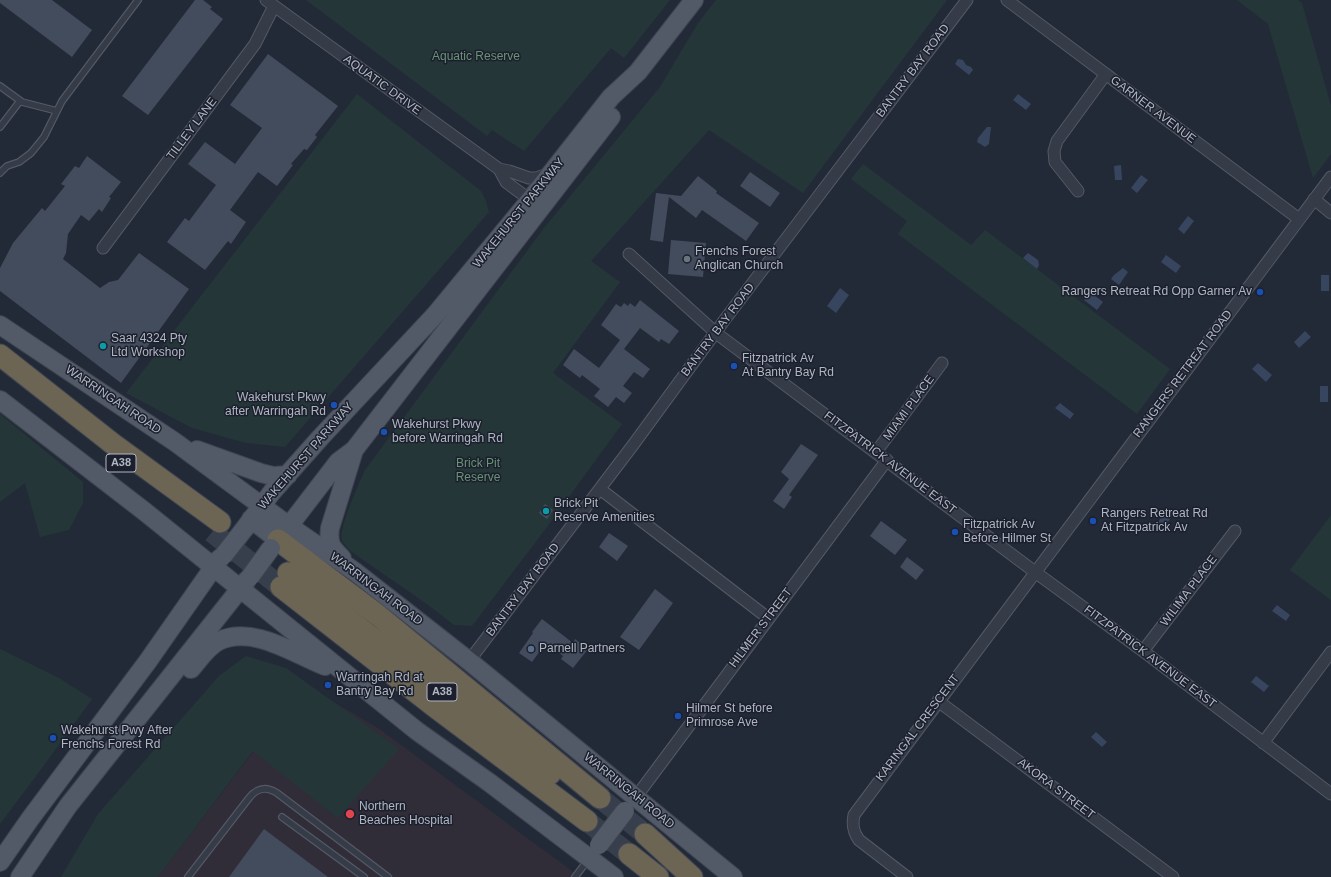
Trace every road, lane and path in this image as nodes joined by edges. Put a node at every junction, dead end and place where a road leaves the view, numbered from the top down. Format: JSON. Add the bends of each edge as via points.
{"nodes":[{"id":1,"x":138,"y":0,"type":"edge"},
{"id":2,"x":694,"y":0,"type":"edge"},
{"id":3,"x":967,"y":0,"type":"edge"},
{"id":4,"x":1007,"y":0,"type":"edge"},
{"id":5,"x":270,"y":3,"type":"edge"},
{"id":6,"x":638,"y":72,"type":"junction"},
{"id":7,"x":1106,"y":74,"type":"junction"},
{"id":8,"x":0,"y":86,"type":"edge"},
{"id":9,"x":20,"y":101,"type":"junction"},
{"id":10,"x":57,"y":111,"type":"junction"},
{"id":11,"x":0,"y":127,"type":"edge"},
{"id":12,"x":499,"y":169,"type":"junction"},
{"id":13,"x":552,"y":172,"type":"junction"},
{"id":14,"x":0,"y":173,"type":"edge"},
{"id":15,"x":1331,"y":177,"type":"edge"},
{"id":16,"x":1078,"y":191,"type":"dead end"},
{"id":17,"x":1314,"y":199,"type":"junction"},
{"id":18,"x":535,"y":204,"type":"junction"},
{"id":19,"x":1331,"y":213,"type":"edge"},
{"id":20,"x":1299,"y":219,"type":"junction"},
{"id":21,"x":103,"y":248,"type":"dead end"},
{"id":22,"x":629,"y":254,"type":"dead end"},
{"id":23,"x":0,"y":325,"type":"edge"},
{"id":24,"x":716,"y":333,"type":"junction"},
{"id":25,"x":0,"y":355,"type":"edge"},
{"id":26,"x":942,"y":363,"type":"dead end"},
{"id":27,"x":0,"y":373,"type":"edge"},
{"id":28,"x":0,"y":400,"type":"edge"},
{"id":29,"x":175,"y":442,"type":"junction"},
{"id":30,"x":354,"y":450,"type":"junction"},
{"id":31,"x":876,"y":452,"type":"junction"},
{"id":32,"x":887,"y":460,"type":"junction"},
{"id":33,"x":288,"y":475,"type":"junction"},
{"id":34,"x":600,"y":489,"type":"junction"},
{"id":35,"x":252,"y":518,"type":"junction"},
{"id":36,"x":1235,"y":531,"type":"dead end"},
{"id":37,"x":279,"y":538,"type":"junction"},
{"id":38,"x":218,"y":562,"type":"junction"},
{"id":39,"x":354,"y":570,"type":"junction"},
{"id":40,"x":1035,"y":572,"type":"junction"},
{"id":41,"x":285,"y":580,"type":"tunnel mouth"},
{"id":42,"x":245,"y":583,"type":"junction"},
{"id":43,"x":768,"y":618,"type":"junction"},
{"id":44,"x":1143,"y":651,"type":"junction"},
{"id":45,"x":1331,"y":652,"type":"edge"},
{"id":46,"x":469,"y":661,"type":"junction"},
{"id":47,"x":340,"y":670,"type":"junction"},
{"id":48,"x":157,"y":693,"type":"junction"},
{"id":49,"x":938,"y":701,"type":"junction"},
{"id":50,"x":1263,"y":742,"type":"junction"},
{"id":51,"x":1331,"y":794,"type":"edge"},
{"id":52,"x":630,"y":804,"type":"junction"},
{"id":53,"x":282,"y":817,"type":"dead end"},
{"id":54,"x":636,"y":843,"type":"junction"},
{"id":55,"x":594,"y":852,"type":"junction"},
{"id":56,"x":0,"y":862,"type":"edge"},
{"id":57,"x":20,"y":877,"type":"edge"},
{"id":58,"x":188,"y":877,"type":"edge"},
{"id":59,"x":364,"y":877,"type":"edge"},
{"id":60,"x":388,"y":877,"type":"edge"},
{"id":61,"x":575,"y":877,"type":"edge"},
{"id":62,"x":614,"y":877,"type":"edge"},
{"id":63,"x":658,"y":877,"type":"edge"},
{"id":64,"x":682,"y":877,"type":"edge"},
{"id":65,"x":692,"y":877,"type":"edge"},
{"id":66,"x":733,"y":877,"type":"edge"},
{"id":67,"x":907,"y":877,"type":"edge"},
{"id":68,"x":1173,"y":877,"type":"edge"}],
"edges":[{"from":1,"to":10,"type":"lane"},
{"from":2,"to":6,"type":"main road","name":"WAKEHURST PARKWAY"},
{"from":3,"to":24,"type":"street","name":"BANTRY BAY ROAD"},
{"from":4,"to":7,"type":"street","name":"GARNER AVENUE"},
{"from":5,"to":12,"type":"street","name":"AQUATIC DRIVE"},
{"from":5,"to":21,"type":"street","name":"TILLEY LANE","via":[[255,44]]},
{"from":6,"to":13,"type":"main road","name":"WAKEHURST PARKWAY","via":[[611,97]]},
{"from":6,"to":18,"type":"main road","name":"WAKEHURST PARKWAY","via":[[621,105]]},
{"from":7,"to":16,"type":"street","via":[[1058,141],[1054,151],[1055,162]]},
{"from":7,"to":20,"type":"street","name":"GARNER AVENUE"},
{"from":8,"to":9,"type":"lane"},
{"from":9,"to":10,"type":"lane"},
{"from":9,"to":11,"type":"lane"},
{"from":10,"to":14,"type":"lane","via":[[44,137],[31,153],[19,162],[7,166]]},
{"from":12,"to":13,"type":"street","name":"AQUATIC DRIVE","via":[[529,178]]},
{"from":12,"to":18,"type":"street","name":"AQUATIC DRIVE","via":[[506,182]]},
{"from":13,"to":18,"type":"main road","name":"WAKEHURST PARKWAY"},
{"from":15,"to":17,"type":"street","name":"RANGERS RETREAT ROAD"},
{"from":17,"to":19,"type":"street"},
{"from":17,"to":20,"type":"street","name":"RANGERS RETREAT ROAD"},
{"from":18,"to":30,"type":"main road","name":"WAKEHURST PARKWAY"},
{"from":18,"to":33,"type":"main road","name":"WAKEHURST PARKWAY"},
{"from":20,"to":40,"type":"street","name":"RANGERS RETREAT ROAD"},
{"from":22,"to":24,"type":"street","name":"FITZPATRICK AVENUE EAST"},
{"from":23,"to":29,"type":"main road","name":"WARRINGAH ROAD"},
{"from":24,"to":31,"type":"street","name":"FITZPATRICK AVENUE EAST"},
{"from":24,"to":34,"type":"street","name":"BANTRY BAY ROAD"},
{"from":25,"to":27,"type":"highway","number":"A38","via":[[216,527]]},
{"from":26,"to":31,"type":"street","name":"MIAMI PLACE"},
{"from":28,"to":38,"type":"main road","number":"A38"},
{"from":29,"to":33,"type":"main road","via":[[261,473],[273,476]]},
{"from":29,"to":35,"type":"main road","name":"WARRINGAH ROAD"},
{"from":30,"to":37,"type":"main road","name":"WAKEHURST PARKWAY","via":[[338,462]]},
{"from":30,"to":39,"type":"main road","via":[[333,516],[329,539],[333,550]]},
{"from":31,"to":32,"type":"street","name":"FITZPATRICK AVENUE EAST"},
{"from":32,"to":40,"type":"street","name":"FITZPATRICK AVENUE EAST"},
{"from":32,"to":43,"type":"street","name":"HILMER STREET"},
{"from":33,"to":35,"type":"main road","name":"WAKEHURST PARKWAY"},
{"from":34,"to":43,"type":"street"},
{"from":34,"to":46,"type":"street","name":"BANTRY BAY ROAD"},
{"from":35,"to":37,"type":"main road","name":"WARRINGAH ROAD"},
{"from":35,"to":38,"type":"main road","name":"WAKEHURST PARKWAY","bridge":true},
{"from":36,"to":44,"type":"street","name":"WILIMA PLACE"},
{"from":37,"to":39,"type":"main road","name":"WARRINGAH ROAD"},
{"from":37,"to":41,"type":"highway","number":"A38","via":[[385,620],[594,809]]},
{"from":37,"to":42,"type":"main road","name":"WAKEHURST PARKWAY","bridge":true},
{"from":38,"to":42,"type":"main road","number":"A38"},
{"from":38,"to":56,"type":"main road","name":"WAKEHURST PARKWAY"},
{"from":39,"to":46,"type":"main road","name":"WARRINGAH ROAD"},
{"from":40,"to":44,"type":"street","name":"FITZPATRICK AVENUE EAST"},
{"from":40,"to":49,"type":"street","name":"KARINGAL CRESCENT"},
{"from":42,"to":47,"type":"main road","number":"A38"},
{"from":42,"to":48,"type":"main road","name":"WAKEHURST PARKWAY"},
{"from":43,"to":52,"type":"street","name":"HILMER STREET"},
{"from":44,"to":50,"type":"street","name":"FITZPATRICK AVENUE EAST"},
{"from":45,"to":50,"type":"street"},
{"from":46,"to":52,"type":"main road","name":"WARRINGAH ROAD"},
{"from":47,"to":48,"type":"main road","via":[[324,666],[272,642],[234,636],[219,641],[180,682],[168,690]]},
{"from":47,"to":55,"type":"main road","number":"A38","via":[[417,731]]},
{"from":48,"to":57,"type":"main road","name":"WAKEHURST PARKWAY","via":[[68,806]]},
{"from":49,"to":67,"type":"street","name":"KARINGAL CRESCENT","via":[[858,808],[852,822],[854,834],[859,840]]},
{"from":49,"to":68,"type":"street","name":"AKORA STREET"},
{"from":50,"to":51,"type":"street","name":"FITZPATRICK AVENUE EAST"},
{"from":52,"to":55,"type":"main road","bridge":true},
{"from":52,"to":66,"type":"main road","name":"WARRINGAH ROAD"},
{"from":53,"to":59,"type":"lane"},
{"from":54,"to":63,"type":"highway"},
{"from":54,"to":64,"type":"highway"},
{"from":54,"to":65,"type":"highway"},
{"from":55,"to":61,"type":"lane"},
{"from":55,"to":62,"type":"main road","number":"A38"},
{"from":58,"to":60,"type":"lane","via":[[251,795],[264,788],[277,793]]}]}
